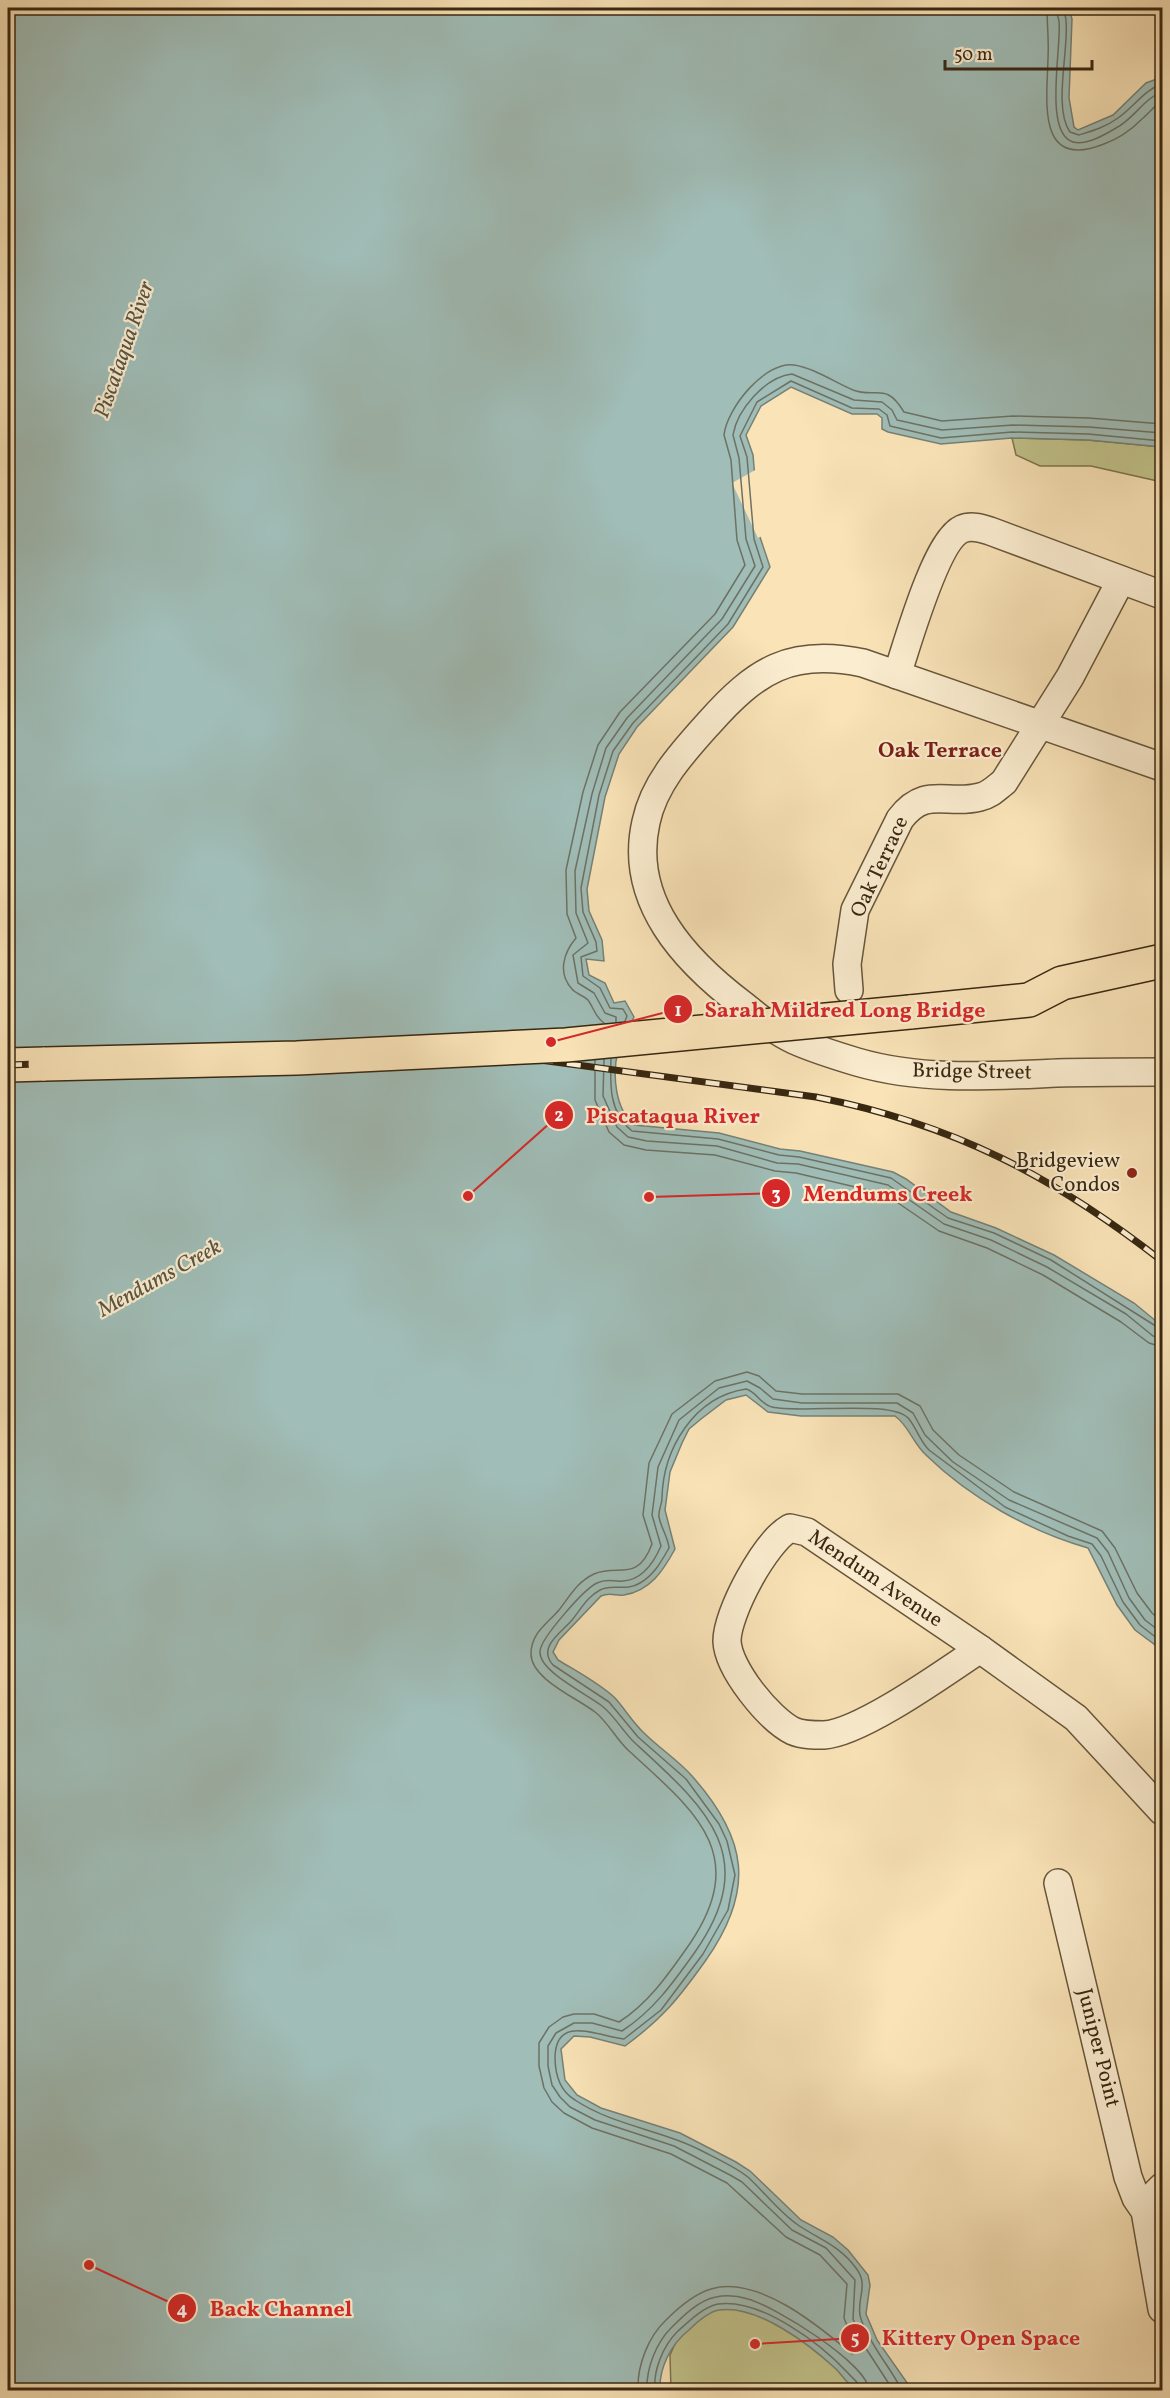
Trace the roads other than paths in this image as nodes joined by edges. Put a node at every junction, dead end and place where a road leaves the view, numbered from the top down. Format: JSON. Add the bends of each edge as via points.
{"nodes":[{"id":1,"x":1121,"y":580,"type":"junction"},
{"id":2,"x":1162,"y":595,"type":"edge"},
{"id":3,"x":897,"y":675,"type":"junction"},
{"id":4,"x":1041,"y":724,"type":"junction"},
{"id":5,"x":1162,"y":767,"type":"edge"},
{"id":6,"x":1162,"y":961,"type":"edge"},
{"id":7,"x":1162,"y":983,"type":"edge"},
{"id":8,"x":849,"y":990,"type":"dead end"},
{"id":9,"x":1029,"y":1000,"type":"junction"},
{"id":10,"x":8,"y":1065,"type":"edge"},
{"id":11,"x":1162,"y":1072,"type":"edge"},
{"id":12,"x":980,"y":1649,"type":"junction"},
{"id":13,"x":1162,"y":1811,"type":"edge"},
{"id":14,"x":1058,"y":1883,"type":"dead end"},
{"id":15,"x":1162,"y":2187,"type":"edge"},
{"id":16,"x":1145,"y":2211,"type":"junction"},
{"id":17,"x":1162,"y":2309,"type":"edge"}],
"edges":[{"from":1,"to":2,"type":"street"},
{"from":1,"to":3,"type":"street","via":[[979,527],[962,529],[952,537],[934,569]]},
{"from":1,"to":4,"type":"street","name":"Oak Terrace"},
{"from":3,"to":4,"type":"street"},
{"from":3,"to":11,"type":"street","name":"Bridge Street","via":[[843,659],[798,659],[765,672],[737,692],[679,758],[651,805],[643,836],[643,857],[647,888],[657,913],[682,948],[725,991],[774,1029],[859,1062],[922,1074],[966,1076]]},
{"from":4,"to":5,"type":"street"},
{"from":4,"to":8,"type":"street","name":"Oak Terrace","via":[[1004,782],[992,792],[978,798],[923,799],[909,807],[900,819],[855,910],[847,964]]},
{"from":6,"to":9,"type":"main road","via":[[1062,983]]},
{"from":7,"to":9,"type":"main road","via":[[1088,999]]},
{"from":9,"to":10,"type":"main road","bridge":true,"via":[[566,1045],[297,1058]]},
{"from":12,"to":12,"type":"street","name":"Mendum Avenue","via":[[799,1528],[782,1532],[760,1558],[727,1641],[744,1681],[775,1718],[795,1732],[814,1735],[836,1733],[866,1719]]},
{"from":12,"to":13,"type":"street","name":"Mendum Avenue","via":[[1076,1718]]},
{"from":14,"to":16,"type":"street","name":"Juniper Point","via":[[1128,2176]]},
{"from":15,"to":16,"type":"street"},
{"from":16,"to":17,"type":"street","name":"Juniper Point"}]}
